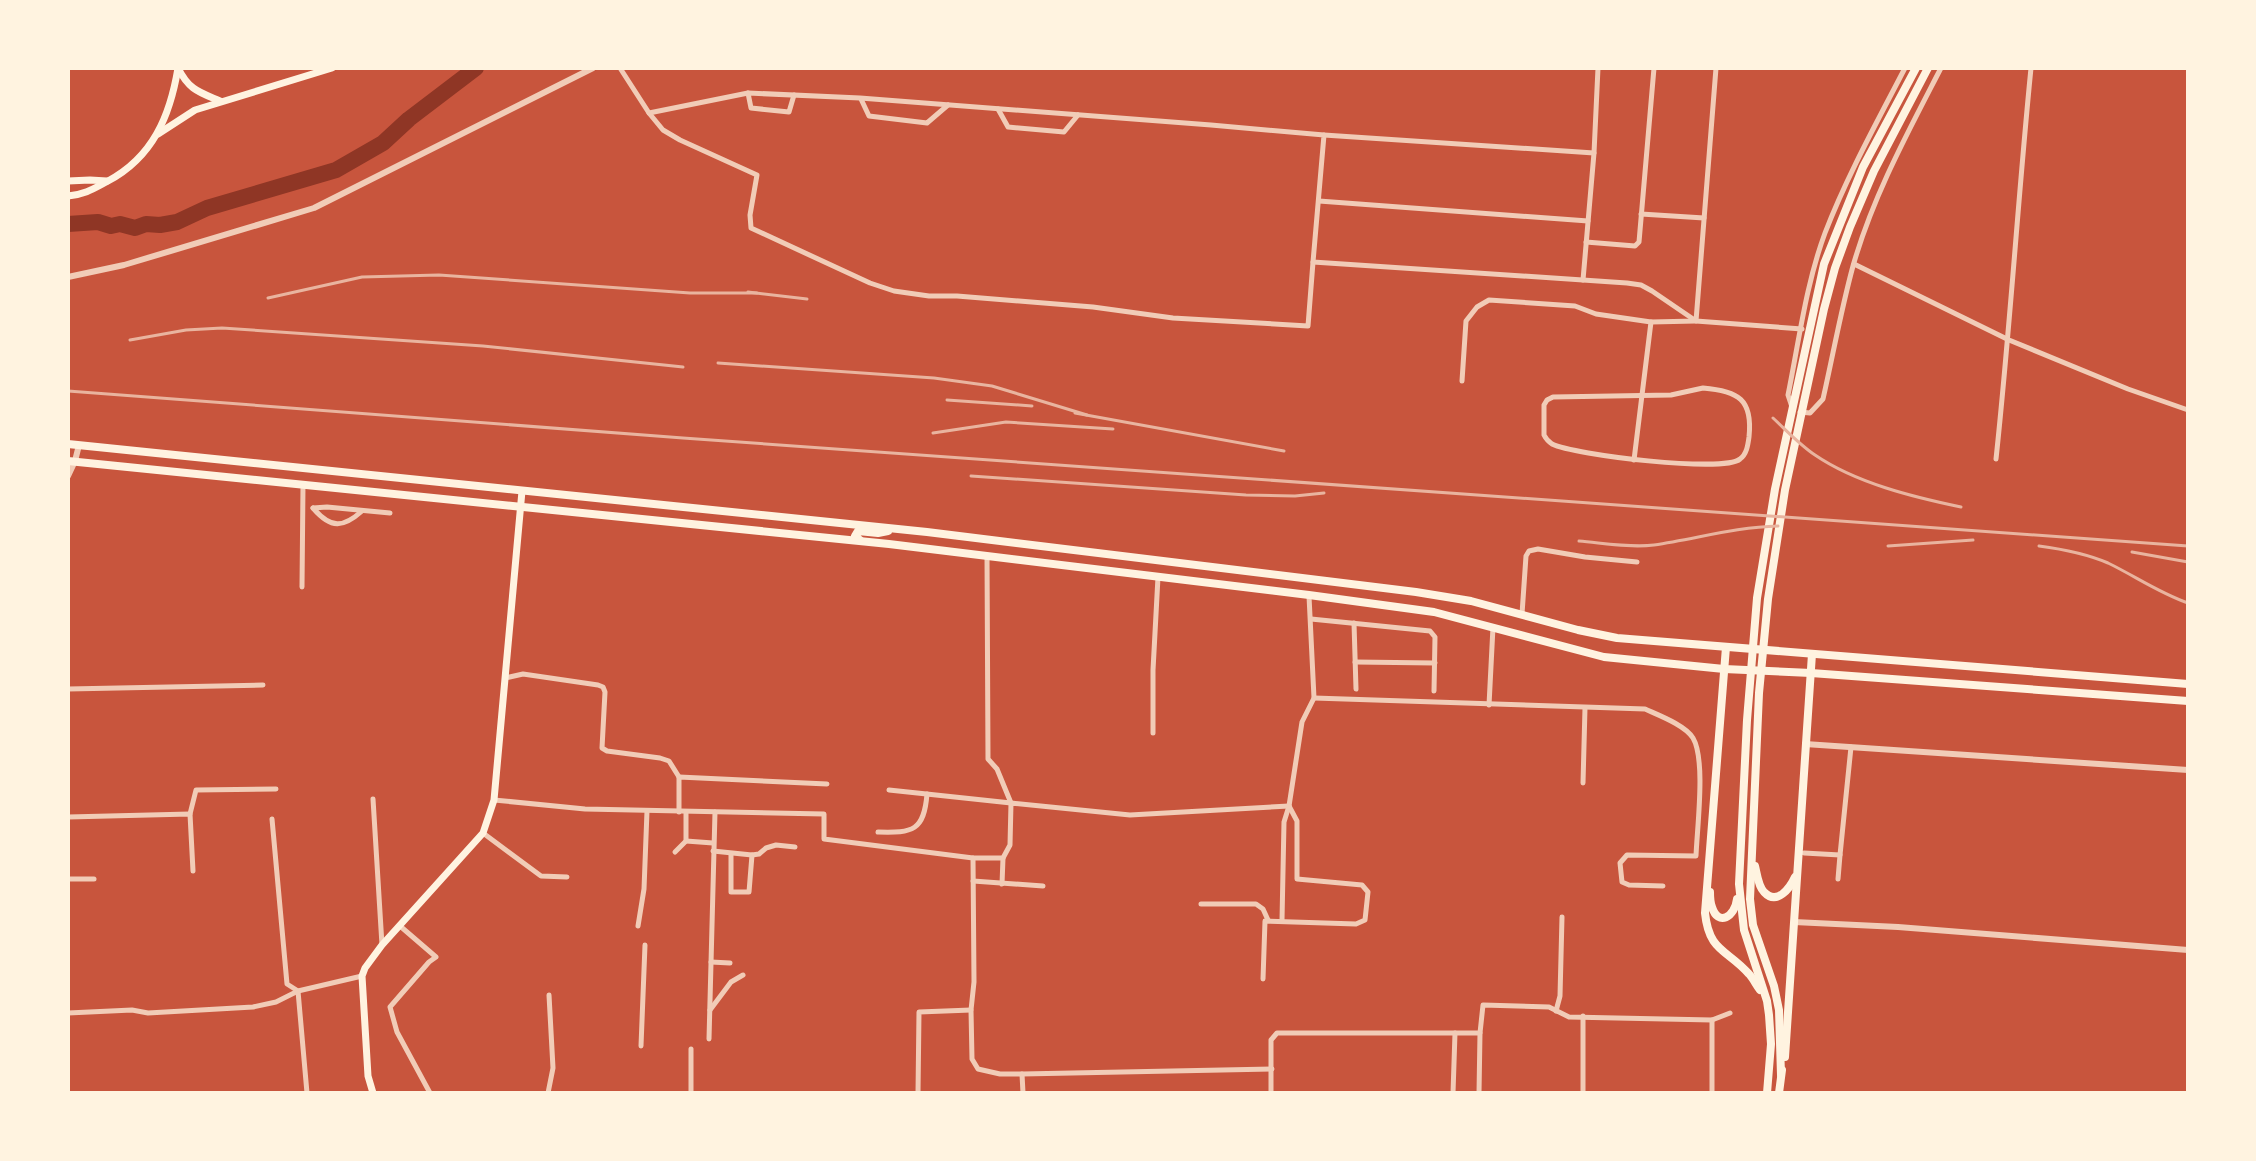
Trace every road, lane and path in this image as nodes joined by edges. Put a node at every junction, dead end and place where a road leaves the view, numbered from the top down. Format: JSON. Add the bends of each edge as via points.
{"nodes":[{"id":1,"x":178,"y":68,"type":"edge"},
{"id":2,"x":332,"y":68,"type":"edge"},
{"id":3,"x":593,"y":68,"type":"edge"},
{"id":4,"x":620,"y":68,"type":"edge"},
{"id":5,"x":1598,"y":68,"type":"edge"},
{"id":6,"x":1654,"y":68,"type":"edge"},
{"id":7,"x":1716,"y":68,"type":"edge"},
{"id":8,"x":1905,"y":68,"type":"edge"},
{"id":9,"x":1916,"y":68,"type":"edge"},
{"id":10,"x":1928,"y":68,"type":"edge"},
{"id":11,"x":1941,"y":68,"type":"edge"},
{"id":12,"x":2031,"y":68,"type":"edge"},
{"id":13,"x":748,"y":93,"type":"junction"},
{"id":14,"x":794,"y":95,"type":"junction"},
{"id":15,"x":860,"y":98,"type":"junction"},
{"id":16,"x":220,"y":101,"type":"junction"},
{"id":17,"x":948,"y":105,"type":"junction"},
{"id":18,"x":998,"y":109,"type":"junction"},
{"id":19,"x":649,"y":113,"type":"junction"},
{"id":20,"x":1078,"y":115,"type":"junction"},
{"id":21,"x":158,"y":134,"type":"junction"},
{"id":22,"x":1324,"y":135,"type":"junction"},
{"id":23,"x":1594,"y":153,"type":"junction"},
{"id":24,"x":68,"y":181,"type":"edge"},
{"id":25,"x":107,"y":181,"type":"junction"},
{"id":26,"x":68,"y":196,"type":"edge"},
{"id":27,"x":1319,"y":201,"type":"junction"},
{"id":28,"x":1641,"y":214,"type":"junction"},
{"id":29,"x":1704,"y":218,"type":"junction"},
{"id":30,"x":1588,"y":221,"type":"junction"},
{"id":31,"x":1586,"y":242,"type":"junction"},
{"id":32,"x":1313,"y":262,"type":"junction"},
{"id":33,"x":1854,"y":264,"type":"junction"},
{"id":34,"x":68,"y":277,"type":"edge"},
{"id":35,"x":1583,"y":280,"type":"junction"},
{"id":36,"x":1696,"y":321,"type":"junction"},
{"id":37,"x":1651,"y":322,"type":"junction"},
{"id":38,"x":1802,"y":329,"type":"junction"},
{"id":39,"x":2009,"y":340,"type":"junction"},
{"id":40,"x":1462,"y":381,"type":"dead end"},
{"id":41,"x":1642,"y":397,"type":"junction"},
{"id":42,"x":2188,"y":410,"type":"edge"},
{"id":43,"x":68,"y":444,"type":"edge"},
{"id":44,"x":79,"y":445,"type":"junction"},
{"id":45,"x":1996,"y":459,"type":"dead end"},
{"id":46,"x":1634,"y":460,"type":"junction"},
{"id":47,"x":72,"y":461,"type":"edge"},
{"id":48,"x":68,"y":476,"type":"edge"},
{"id":49,"x":303,"y":485,"type":"junction"},
{"id":50,"x":522,"y":491,"type":"junction"},
{"id":51,"x":520,"y":506,"type":"junction"},
{"id":52,"x":362,"y":511,"type":"junction"},
{"id":53,"x":390,"y":513,"type":"dead end"},
{"id":54,"x":896,"y":529,"type":"junction"},
{"id":55,"x":864,"y":541,"type":"junction"},
{"id":56,"x":987,"y":554,"type":"junction"},
{"id":57,"x":1637,"y":562,"type":"dead end"},
{"id":58,"x":1158,"y":577,"type":"junction"},
{"id":59,"x":1299,"y":578,"type":"junction"},
{"id":60,"x":302,"y":587,"type":"dead end"},
{"id":61,"x":1267,"y":590,"type":"junction"},
{"id":62,"x":1309,"y":595,"type":"junction"},
{"id":63,"x":1522,"y":614,"type":"junction"},
{"id":64,"x":1311,"y":619,"type":"junction"},
{"id":65,"x":1354,"y":623,"type":"junction"},
{"id":66,"x":1493,"y":627,"type":"junction"},
{"id":67,"x":1726,"y":647,"type":"junction"},
{"id":68,"x":1812,"y":654,"type":"junction"},
{"id":69,"x":1355,"y":662,"type":"junction"},
{"id":70,"x":1435,"y":663,"type":"junction"},
{"id":71,"x":1724,"y":669,"type":"junction"},
{"id":72,"x":1811,"y":673,"type":"junction"},
{"id":73,"x":504,"y":678,"type":"junction"},
{"id":74,"x":2188,"y":684,"type":"edge"},
{"id":75,"x":263,"y":685,"type":"dead end"},
{"id":76,"x":68,"y":689,"type":"edge"},
{"id":77,"x":1356,"y":689,"type":"dead end"},
{"id":78,"x":1434,"y":691,"type":"dead end"},
{"id":79,"x":1314,"y":698,"type":"junction"},
{"id":80,"x":2188,"y":701,"type":"edge"},
{"id":81,"x":1489,"y":705,"type":"junction"},
{"id":82,"x":1585,"y":707,"type":"junction"},
{"id":83,"x":1153,"y":733,"type":"dead end"},
{"id":84,"x":1805,"y":744,"type":"junction"},
{"id":85,"x":1851,"y":747,"type":"junction"},
{"id":86,"x":2188,"y":770,"type":"edge"},
{"id":87,"x":679,"y":777,"type":"junction"},
{"id":88,"x":1583,"y":783,"type":"dead end"},
{"id":89,"x":827,"y":784,"type":"dead end"},
{"id":90,"x":276,"y":789,"type":"dead end"},
{"id":91,"x":889,"y":790,"type":"dead end"},
{"id":92,"x":927,"y":794,"type":"junction"},
{"id":93,"x":373,"y":799,"type":"dead end"},
{"id":94,"x":494,"y":800,"type":"junction"},
{"id":95,"x":1011,"y":803,"type":"junction"},
{"id":96,"x":1289,"y":806,"type":"junction"},
{"id":97,"x":647,"y":811,"type":"junction"},
{"id":98,"x":683,"y":812,"type":"junction"},
{"id":99,"x":715,"y":812,"type":"junction"},
{"id":100,"x":190,"y":814,"type":"junction"},
{"id":101,"x":68,"y":817,"type":"edge"},
{"id":102,"x":272,"y":819,"type":"dead end"},
{"id":103,"x":878,"y":832,"type":"dead end"},
{"id":104,"x":483,"y":833,"type":"junction"},
{"id":105,"x":686,"y":841,"type":"junction"},
{"id":106,"x":713,"y":843,"type":"junction"},
{"id":107,"x":795,"y":847,"type":"dead end"},
{"id":108,"x":713,"y":851,"type":"junction"},
{"id":109,"x":675,"y":852,"type":"dead end"},
{"id":110,"x":1752,"y":853,"type":"junction"},
{"id":111,"x":1804,"y":853,"type":"dead end"},
{"id":112,"x":731,"y":854,"type":"junction"},
{"id":113,"x":752,"y":855,"type":"junction"},
{"id":114,"x":1840,"y":855,"type":"junction"},
{"id":115,"x":1696,"y":856,"type":"junction"},
{"id":116,"x":1709,"y":856,"type":"junction"},
{"id":117,"x":973,"y":858,"type":"junction"},
{"id":118,"x":1003,"y":858,"type":"junction"},
{"id":119,"x":1798,"y":866,"type":"junction"},
{"id":120,"x":193,"y":871,"type":"dead end"},
{"id":121,"x":1708,"y":875,"type":"junction"},
{"id":122,"x":567,"y":877,"type":"dead end"},
{"id":123,"x":68,"y":879,"type":"edge"},
{"id":124,"x":94,"y":879,"type":"dead end"},
{"id":125,"x":1838,"y":879,"type":"dead end"},
{"id":126,"x":973,"y":881,"type":"junction"},
{"id":127,"x":1002,"y":884,"type":"junction"},
{"id":128,"x":1739,"y":884,"type":"junction"},
{"id":129,"x":1043,"y":886,"type":"dead end"},
{"id":130,"x":1663,"y":886,"type":"dead end"},
{"id":131,"x":1201,"y":904,"type":"dead end"},
{"id":132,"x":1562,"y":917,"type":"dead end"},
{"id":133,"x":1268,"y":920,"type":"junction"},
{"id":134,"x":1282,"y":920,"type":"junction"},
{"id":135,"x":1794,"y":922,"type":"junction"},
{"id":136,"x":399,"y":926,"type":"junction"},
{"id":137,"x":638,"y":926,"type":"dead end"},
{"id":138,"x":382,"y":945,"type":"junction"},
{"id":139,"x":645,"y":945,"type":"dead end"},
{"id":140,"x":2188,"y":950,"type":"edge"},
{"id":141,"x":711,"y":962,"type":"junction"},
{"id":142,"x":730,"y":963,"type":"dead end"},
{"id":143,"x":743,"y":975,"type":"dead end"},
{"id":144,"x":362,"y":976,"type":"junction"},
{"id":145,"x":1263,"y":979,"type":"dead end"},
{"id":146,"x":298,"y":991,"type":"junction"},
{"id":147,"x":549,"y":995,"type":"dead end"},
{"id":148,"x":1767,"y":1001,"type":"junction"},
{"id":149,"x":971,"y":1010,"type":"junction"},
{"id":150,"x":710,"y":1011,"type":"junction"},
{"id":151,"x":1556,"y":1011,"type":"junction"},
{"id":152,"x":68,"y":1013,"type":"edge"},
{"id":153,"x":1730,"y":1013,"type":"dead end"},
{"id":154,"x":1583,"y":1016,"type":"junction"},
{"id":155,"x":1712,"y":1020,"type":"junction"},
{"id":156,"x":1455,"y":1033,"type":"junction"},
{"id":157,"x":1480,"y":1033,"type":"junction"},
{"id":158,"x":709,"y":1039,"type":"dead end"},
{"id":159,"x":641,"y":1046,"type":"dead end"},
{"id":160,"x":691,"y":1049,"type":"dead end"},
{"id":161,"x":1272,"y":1069,"type":"junction"},
{"id":162,"x":1022,"y":1074,"type":"junction"},
{"id":163,"x":1781,"y":1075,"type":"junction"},
{"id":164,"x":307,"y":1093,"type":"edge"},
{"id":165,"x":373,"y":1093,"type":"edge"},
{"id":166,"x":430,"y":1093,"type":"edge"},
{"id":167,"x":548,"y":1093,"type":"edge"},
{"id":168,"x":691,"y":1093,"type":"edge"},
{"id":169,"x":918,"y":1093,"type":"edge"},
{"id":170,"x":1023,"y":1093,"type":"edge"},
{"id":171,"x":1271,"y":1093,"type":"edge"},
{"id":172,"x":1453,"y":1093,"type":"edge"},
{"id":173,"x":1479,"y":1093,"type":"edge"},
{"id":174,"x":1583,"y":1093,"type":"edge"},
{"id":175,"x":1712,"y":1093,"type":"edge"},
{"id":176,"x":1767,"y":1093,"type":"edge"},
{"id":177,"x":1779,"y":1093,"type":"edge"}],
"edges":[{"from":1,"to":16,"type":"main road","via":[[193,90]]},
{"from":1,"to":21,"type":"main road"},
{"from":2,"to":16,"type":"main road"},
{"from":3,"to":34,"type":"street","via":[[314,208]]},
{"from":4,"to":19,"type":"street"},
{"from":5,"to":23,"type":"street"},
{"from":6,"to":28,"type":"street"},
{"from":7,"to":29,"type":"street"},
{"from":8,"to":38,"type":"street","via":[[1824,236]]},
{"from":9,"to":128,"type":"main road","via":[[1857,181],[1824,264],[1811,320],[1757,598]]},
{"from":10,"to":110,"type":"main road","via":[[1868,185],[1824,309],[1768,599]]},
{"from":11,"to":33,"type":"street","via":[[1894,160]]},
{"from":12,"to":39,"type":"street"},
{"from":13,"to":14,"type":"street"},
{"from":13,"to":14,"type":"street","via":[[751,108],[789,112]]},
{"from":13,"to":19,"type":"street"},
{"from":14,"to":15,"type":"street"},
{"from":15,"to":17,"type":"street"},
{"from":15,"to":17,"type":"street","via":[[869,116],[927,123]]},
{"from":16,"to":21,"type":"main road"},
{"from":17,"to":18,"type":"street"},
{"from":18,"to":20,"type":"street"},
{"from":18,"to":20,"type":"street","via":[[1008,127],[1064,132]]},
{"from":19,"to":32,"type":"street","via":[[680,140],[757,175],[751,228],[894,291],[1308,326]]},
{"from":20,"to":22,"type":"street"},
{"from":21,"to":25,"type":"main road","via":[[132,165]]},
{"from":22,"to":23,"type":"street"},
{"from":22,"to":27,"type":"street"},
{"from":23,"to":30,"type":"street"},
{"from":24,"to":25,"type":"main road"},
{"from":25,"to":26,"type":"main road","via":[[89,193]]},
{"from":27,"to":30,"type":"street"},
{"from":27,"to":32,"type":"street"},
{"from":28,"to":29,"type":"street"},
{"from":28,"to":31,"type":"street","via":[[1635,246]]},
{"from":29,"to":36,"type":"street"},
{"from":30,"to":31,"type":"street"},
{"from":31,"to":35,"type":"street"},
{"from":32,"to":35,"type":"street"},
{"from":33,"to":38,"type":"street","via":[[1823,399],[1810,413],[1795,411],[1788,400]]},
{"from":33,"to":39,"type":"street"},
{"from":35,"to":36,"type":"street","via":[[1641,285]]},
{"from":36,"to":37,"type":"street"},
{"from":36,"to":38,"type":"street"},
{"from":37,"to":40,"type":"street","via":[[1575,306],[1489,300],[1466,321]]},
{"from":37,"to":41,"type":"street"},
{"from":39,"to":42,"type":"street"},
{"from":39,"to":45,"type":"street"},
{"from":41,"to":46,"type":"street"},
{"from":41,"to":46,"type":"street","via":[[1553,397],[1544,405],[1544,435],[1550,443]]},
{"from":41,"to":46,"type":"street","via":[[1703,388],[1735,395],[1748,407],[1749,439],[1740,460],[1729,464]]},
{"from":43,"to":44,"type":"main road"},
{"from":44,"to":47,"type":"street"},
{"from":44,"to":50,"type":"main road"},
{"from":47,"to":48,"type":"street"},
{"from":47,"to":49,"type":"main road"},
{"from":49,"to":51,"type":"main road"},
{"from":49,"to":60,"type":"street"},
{"from":50,"to":51,"type":"main road"},
{"from":50,"to":54,"type":"main road"},
{"from":51,"to":55,"type":"main road"},
{"from":51,"to":73,"type":"main road"},
{"from":52,"to":52,"type":"street","via":[[336,525],[313,508],[327,507]]},
{"from":52,"to":53,"type":"street"},
{"from":54,"to":55,"type":"main road","via":[[855,533]]},
{"from":54,"to":59,"type":"main road"},
{"from":55,"to":56,"type":"main road"},
{"from":56,"to":58,"type":"main road"},
{"from":56,"to":95,"type":"street","via":[[988,759]]},
{"from":57,"to":63,"type":"street","via":[[1529,551]]},
{"from":58,"to":61,"type":"main road"},
{"from":58,"to":83,"type":"street"},
{"from":59,"to":61,"type":"main road","via":[[1309,583],[1308,588]]},
{"from":59,"to":63,"type":"main road","via":[[1457,598]]},
{"from":61,"to":62,"type":"main road"},
{"from":62,"to":64,"type":"street"},
{"from":62,"to":66,"type":"main road","via":[[1434,612]]},
{"from":63,"to":67,"type":"main road","via":[[1617,638]]},
{"from":64,"to":65,"type":"street"},
{"from":64,"to":79,"type":"street"},
{"from":65,"to":69,"type":"street"},
{"from":65,"to":70,"type":"street","via":[[1430,631],[1435,637]]},
{"from":66,"to":71,"type":"main road","via":[[1604,657]]},
{"from":66,"to":81,"type":"street"},
{"from":67,"to":68,"type":"main road"},
{"from":67,"to":71,"type":"main road"},
{"from":68,"to":72,"type":"main road"},
{"from":68,"to":74,"type":"main road"},
{"from":69,"to":70,"type":"street"},
{"from":69,"to":77,"type":"street"},
{"from":70,"to":78,"type":"street"},
{"from":71,"to":72,"type":"main road"},
{"from":71,"to":116,"type":"main road"},
{"from":72,"to":80,"type":"main road"},
{"from":72,"to":84,"type":"main road"},
{"from":73,"to":87,"type":"street","via":[[523,674],[603,687],[602,748],[669,761]]},
{"from":73,"to":94,"type":"main road"},
{"from":75,"to":76,"type":"street"},
{"from":79,"to":81,"type":"street"},
{"from":79,"to":96,"type":"street","via":[[1302,722]]},
{"from":81,"to":82,"type":"street"},
{"from":82,"to":88,"type":"street"},
{"from":82,"to":115,"type":"street","via":[[1645,709],[1693,738],[1699,761]]},
{"from":84,"to":85,"type":"street"},
{"from":84,"to":119,"type":"main road"},
{"from":85,"to":86,"type":"street"},
{"from":85,"to":114,"type":"street"},
{"from":87,"to":89,"type":"street"},
{"from":87,"to":98,"type":"street"},
{"from":90,"to":100,"type":"street","via":[[196,790]]},
{"from":91,"to":92,"type":"street"},
{"from":92,"to":95,"type":"street"},
{"from":92,"to":103,"type":"street","via":[[925,813],[910,832]]},
{"from":93,"to":138,"type":"street"},
{"from":94,"to":97,"type":"street"},
{"from":94,"to":104,"type":"main road"},
{"from":95,"to":96,"type":"street","via":[[1130,815]]},
{"from":95,"to":118,"type":"street","via":[[1010,845]]},
{"from":96,"to":134,"type":"street","via":[[1284,822]]},
{"from":96,"to":134,"type":"street","via":[[1297,821],[1297,879],[1362,885],[1368,892],[1361,923]]},
{"from":97,"to":98,"type":"street"},
{"from":97,"to":137,"type":"street"},
{"from":98,"to":99,"type":"street"},
{"from":98,"to":105,"type":"street"},
{"from":99,"to":106,"type":"street"},
{"from":99,"to":117,"type":"street","via":[[824,814],[824,839]]},
{"from":100,"to":101,"type":"street"},
{"from":100,"to":120,"type":"street"},
{"from":102,"to":146,"type":"street","via":[[287,984]]},
{"from":104,"to":122,"type":"street","via":[[541,876]]},
{"from":104,"to":136,"type":"main road"},
{"from":105,"to":106,"type":"street"},
{"from":105,"to":109,"type":"street"},
{"from":106,"to":108,"type":"street"},
{"from":107,"to":113,"type":"street","via":[[776,845]]},
{"from":108,"to":112,"type":"street"},
{"from":108,"to":141,"type":"street"},
{"from":110,"to":119,"type":"main road","via":[[1761,888],[1770,896],[1779,897],[1789,889]]},
{"from":110,"to":163,"type":"main road","via":[[1753,925],[1779,1010]]},
{"from":111,"to":114,"type":"street"},
{"from":112,"to":113,"type":"street"},
{"from":112,"to":113,"type":"street","via":[[731,892],[749,892]]},
{"from":114,"to":125,"type":"street"},
{"from":115,"to":116,"type":"street"},
{"from":115,"to":130,"type":"street","via":[[1623,858],[1622,882]]},
{"from":116,"to":121,"type":"main road"},
{"from":117,"to":118,"type":"street"},
{"from":117,"to":126,"type":"street"},
{"from":118,"to":127,"type":"street"},
{"from":119,"to":135,"type":"main road"},
{"from":121,"to":128,"type":"main road","via":[[1712,908],[1724,918],[1736,910]]},
{"from":121,"to":148,"type":"main road","via":[[1707,929],[1718,947],[1749,973]]},
{"from":123,"to":124,"type":"street"},
{"from":126,"to":127,"type":"street"},
{"from":126,"to":149,"type":"street"},
{"from":127,"to":129,"type":"street"},
{"from":128,"to":148,"type":"main road","via":[[1744,930]]},
{"from":131,"to":133,"type":"street","via":[[1256,904]]},
{"from":132,"to":151,"type":"street"},
{"from":133,"to":134,"type":"street"},
{"from":133,"to":145,"type":"street"},
{"from":135,"to":140,"type":"street"},
{"from":135,"to":163,"type":"main road"},
{"from":136,"to":138,"type":"main road"},
{"from":136,"to":166,"type":"street","via":[[436,957],[390,1007],[397,1032]]},
{"from":138,"to":144,"type":"main road"},
{"from":139,"to":159,"type":"street"},
{"from":141,"to":142,"type":"street"},
{"from":141,"to":150,"type":"street"},
{"from":143,"to":150,"type":"street","via":[[731,982]]},
{"from":144,"to":146,"type":"street"},
{"from":144,"to":165,"type":"main road"},
{"from":146,"to":152,"type":"street","via":[[253,1007]]},
{"from":146,"to":164,"type":"street"},
{"from":147,"to":167,"type":"street","via":[[553,1068]]},
{"from":148,"to":176,"type":"main road"},
{"from":149,"to":162,"type":"street","via":[[972,1059],[978,1069]]},
{"from":149,"to":169,"type":"street","via":[[919,1012]]},
{"from":150,"to":158,"type":"street"},
{"from":151,"to":154,"type":"street"},
{"from":151,"to":157,"type":"street","via":[[1483,1005]]},
{"from":153,"to":155,"type":"street"},
{"from":154,"to":155,"type":"street"},
{"from":154,"to":174,"type":"street"},
{"from":155,"to":175,"type":"street"},
{"from":156,"to":157,"type":"street"},
{"from":156,"to":161,"type":"street","via":[[1277,1033],[1271,1040]]},
{"from":156,"to":172,"type":"street"},
{"from":157,"to":173,"type":"street"},
{"from":160,"to":168,"type":"street"},
{"from":161,"to":162,"type":"street"},
{"from":161,"to":171,"type":"street"},
{"from":162,"to":170,"type":"street"},
{"from":163,"to":177,"type":"main road"}]}
